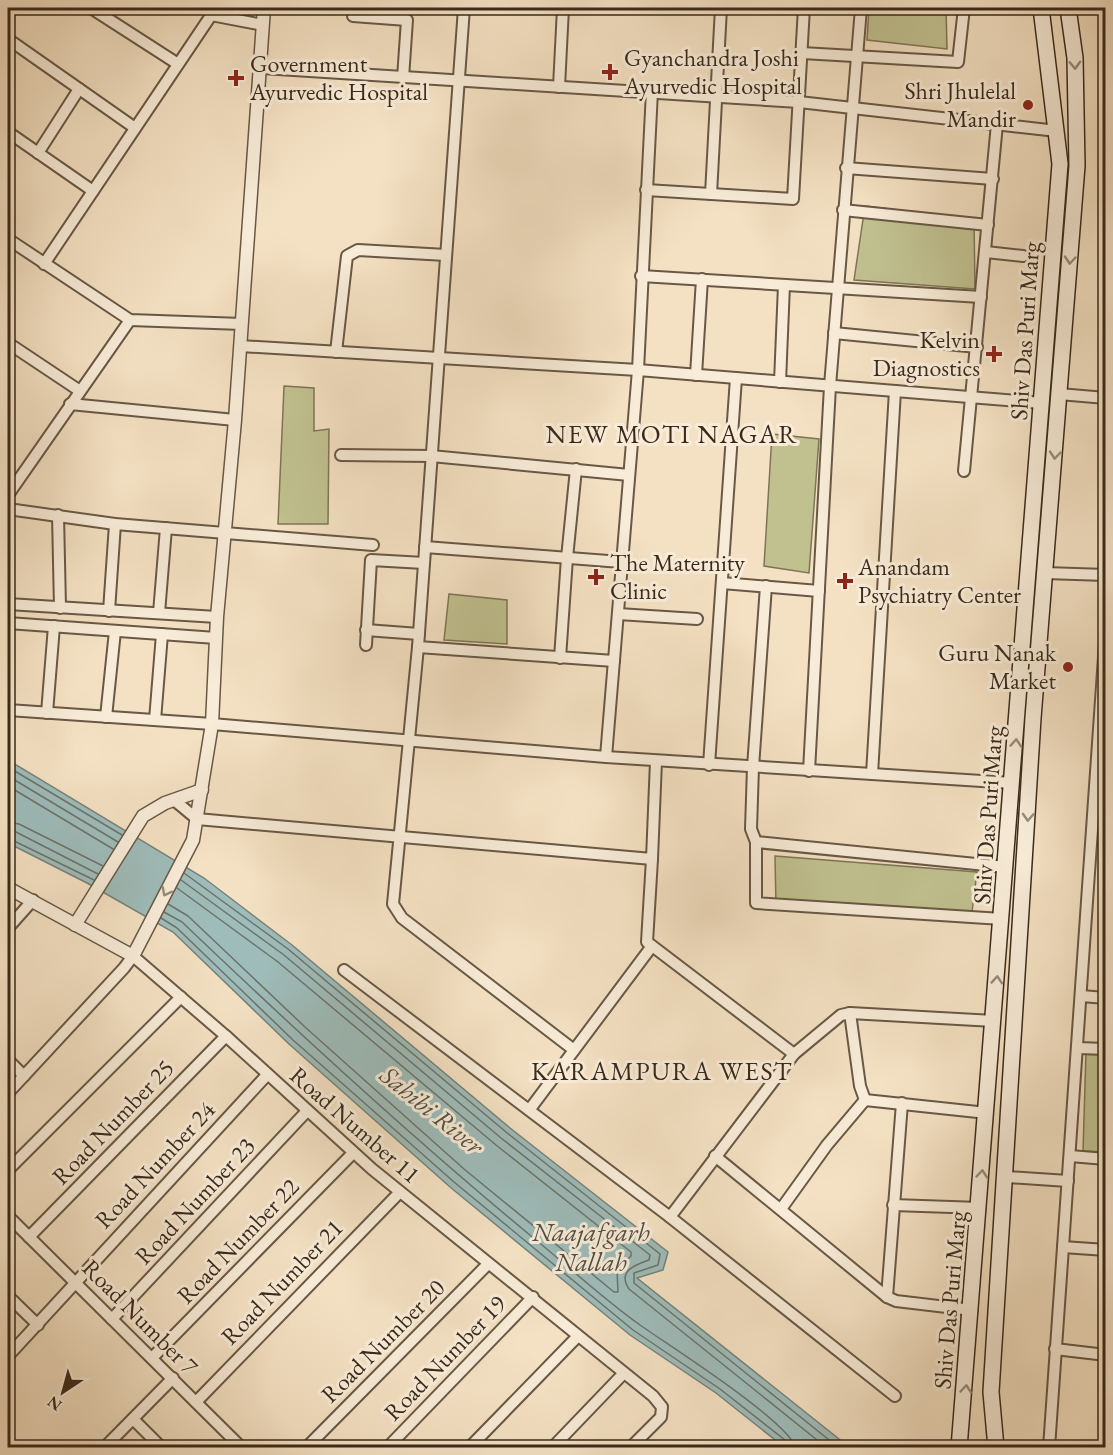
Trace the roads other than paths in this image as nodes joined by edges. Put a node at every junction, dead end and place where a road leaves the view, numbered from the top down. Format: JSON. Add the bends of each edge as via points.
{"nodes":[{"id":1,"x":91,"y":8,"type":"edge"},
{"id":2,"x":264,"y":8,"type":"edge"},
{"id":3,"x":354,"y":8,"type":"edge"},
{"id":4,"x":464,"y":8,"type":"edge"},
{"id":5,"x":562,"y":8,"type":"edge"},
{"id":6,"x":721,"y":8,"type":"edge"},
{"id":7,"x":804,"y":8,"type":"edge"},
{"id":8,"x":861,"y":8,"type":"edge"},
{"id":9,"x":964,"y":8,"type":"edge"},
{"id":10,"x":1041,"y":8,"type":"edge"},
{"id":11,"x":1068,"y":8,"type":"edge"},
{"id":12,"x":214,"y":11,"type":"edge"},
{"id":13,"x":263,"y":25,"type":"junction"},
{"id":14,"x":8,"y":39,"type":"edge"},
{"id":15,"x":802,"y":52,"type":"junction"},
{"id":16,"x":857,"y":56,"type":"junction"},
{"id":17,"x":178,"y":64,"type":"junction"},
{"id":18,"x":262,"y":69,"type":"junction"},
{"id":19,"x":403,"y":78,"type":"junction"},
{"id":20,"x":458,"y":82,"type":"junction"},
{"id":21,"x":559,"y":87,"type":"junction"},
{"id":22,"x":79,"y":89,"type":"junction"},
{"id":23,"x":652,"y":91,"type":"junction"},
{"id":24,"x":716,"y":97,"type":"junction"},
{"id":25,"x":799,"y":102,"type":"junction"},
{"id":26,"x":853,"y":109,"type":"junction"},
{"id":27,"x":997,"y":124,"type":"junction"},
{"id":28,"x":135,"y":128,"type":"junction"},
{"id":29,"x":1058,"y":131,"type":"junction"},
{"id":30,"x":8,"y":132,"type":"edge"},
{"id":31,"x":38,"y":153,"type":"junction"},
{"id":32,"x":846,"y":168,"type":"junction"},
{"id":33,"x":993,"y":179,"type":"junction"},
{"id":34,"x":646,"y":190,"type":"junction"},
{"id":35,"x":93,"y":191,"type":"junction"},
{"id":36,"x":711,"y":194,"type":"junction"},
{"id":37,"x":843,"y":210,"type":"junction"},
{"id":38,"x":988,"y":225,"type":"junction"},
{"id":39,"x":8,"y":239,"type":"edge"},
{"id":40,"x":986,"y":252,"type":"junction"},
{"id":41,"x":446,"y":255,"type":"junction"},
{"id":42,"x":1023,"y":256,"type":"dead end"},
{"id":43,"x":44,"y":264,"type":"junction"},
{"id":44,"x":641,"y":276,"type":"junction"},
{"id":45,"x":702,"y":279,"type":"junction"},
{"id":46,"x":784,"y":285,"type":"junction"},
{"id":47,"x":837,"y":288,"type":"junction"},
{"id":48,"x":981,"y":297,"type":"junction"},
{"id":49,"x":130,"y":320,"type":"junction"},
{"id":50,"x":242,"y":324,"type":"junction"},
{"id":51,"x":834,"y":333,"type":"junction"},
{"id":52,"x":8,"y":343,"type":"edge"},
{"id":53,"x":240,"y":346,"type":"junction"},
{"id":54,"x":977,"y":347,"type":"junction"},
{"id":55,"x":336,"y":352,"type":"junction"},
{"id":56,"x":438,"y":359,"type":"junction"},
{"id":57,"x":638,"y":370,"type":"junction"},
{"id":58,"x":696,"y":375,"type":"junction"},
{"id":59,"x":736,"y":378,"type":"junction"},
{"id":60,"x":780,"y":382,"type":"junction"},
{"id":61,"x":830,"y":386,"type":"junction"},
{"id":62,"x":80,"y":391,"type":"junction"},
{"id":63,"x":895,"y":391,"type":"junction"},
{"id":64,"x":1059,"y":394,"type":"junction"},
{"id":65,"x":972,"y":397,"type":"junction"},
{"id":66,"x":1106,"y":398,"type":"edge"},
{"id":67,"x":1042,"y":403,"type":"junction"},
{"id":68,"x":70,"y":404,"type":"junction"},
{"id":69,"x":235,"y":420,"type":"junction"},
{"id":70,"x":341,"y":455,"type":"dead end"},
{"id":71,"x":431,"y":456,"type":"junction"},
{"id":72,"x":576,"y":469,"type":"junction"},
{"id":73,"x":964,"y":471,"type":"dead end"},
{"id":74,"x":629,"y":475,"type":"junction"},
{"id":75,"x":8,"y":495,"type":"edge"},
{"id":76,"x":8,"y":509,"type":"edge"},
{"id":77,"x":58,"y":515,"type":"junction"},
{"id":78,"x":115,"y":524,"type":"junction"},
{"id":79,"x":166,"y":528,"type":"junction"},
{"id":80,"x":226,"y":535,"type":"junction"},
{"id":81,"x":373,"y":545,"type":"dead end"},
{"id":82,"x":425,"y":547,"type":"junction"},
{"id":83,"x":567,"y":558,"type":"junction"},
{"id":84,"x":621,"y":562,"type":"junction"},
{"id":85,"x":424,"y":563,"type":"junction"},
{"id":86,"x":1045,"y":573,"type":"junction"},
{"id":87,"x":1106,"y":575,"type":"edge"},
{"id":88,"x":722,"y":583,"type":"junction"},
{"id":89,"x":766,"y":586,"type":"junction"},
{"id":90,"x":819,"y":591,"type":"junction"},
{"id":91,"x":8,"y":604,"type":"edge"},
{"id":92,"x":60,"y":608,"type":"junction"},
{"id":93,"x":110,"y":611,"type":"junction"},
{"id":94,"x":159,"y":614,"type":"junction"},
{"id":95,"x":618,"y":614,"type":"junction"},
{"id":96,"x":217,"y":617,"type":"junction"},
{"id":97,"x":697,"y":619,"type":"dead end"},
{"id":98,"x":8,"y":622,"type":"edge"},
{"id":99,"x":54,"y":626,"type":"junction"},
{"id":100,"x":1106,"y":628,"type":"edge"},
{"id":101,"x":366,"y":630,"type":"junction"},
{"id":102,"x":115,"y":631,"type":"junction"},
{"id":103,"x":162,"y":634,"type":"junction"},
{"id":104,"x":419,"y":634,"type":"junction"},
{"id":105,"x":216,"y":639,"type":"junction"},
{"id":106,"x":366,"y":645,"type":"dead end"},
{"id":107,"x":418,"y":647,"type":"junction"},
{"id":108,"x":560,"y":657,"type":"junction"},
{"id":109,"x":614,"y":661,"type":"junction"},
{"id":110,"x":8,"y":710,"type":"edge"},
{"id":111,"x":47,"y":713,"type":"junction"},
{"id":112,"x":106,"y":717,"type":"junction"},
{"id":113,"x":155,"y":720,"type":"junction"},
{"id":114,"x":212,"y":724,"type":"junction"},
{"id":115,"x":1102,"y":727,"type":"edge"},
{"id":116,"x":408,"y":742,"type":"junction"},
{"id":117,"x":606,"y":758,"type":"junction"},
{"id":118,"x":656,"y":761,"type":"junction"},
{"id":119,"x":709,"y":765,"type":"junction"},
{"id":120,"x":753,"y":767,"type":"junction"},
{"id":121,"x":809,"y":771,"type":"junction"},
{"id":122,"x":872,"y":774,"type":"junction"},
{"id":123,"x":1012,"y":783,"type":"junction"},
{"id":124,"x":202,"y":790,"type":"junction"},
{"id":125,"x":174,"y":800,"type":"junction"},
{"id":126,"x":197,"y":819,"type":"junction"},
{"id":127,"x":400,"y":837,"type":"junction"},
{"id":128,"x":756,"y":842,"type":"junction"},
{"id":129,"x":652,"y":859,"type":"junction"},
{"id":130,"x":1006,"y":867,"type":"junction"},
{"id":131,"x":8,"y":888,"type":"edge"},
{"id":132,"x":33,"y":900,"type":"junction"},
{"id":133,"x":1002,"y":919,"type":"junction"},
{"id":134,"x":75,"y":925,"type":"junction"},
{"id":135,"x":8,"y":928,"type":"edge"},
{"id":136,"x":652,"y":946,"type":"junction"},
{"id":137,"x":136,"y":951,"type":"junction"},
{"id":138,"x":345,"y":970,"type":"dead end"},
{"id":139,"x":1081,"y":996,"type":"junction"},
{"id":140,"x":181,"y":997,"type":"junction"},
{"id":141,"x":1106,"y":998,"type":"edge"},
{"id":142,"x":850,"y":1013,"type":"junction"},
{"id":143,"x":994,"y":1021,"type":"junction"},
{"id":144,"x":226,"y":1036,"type":"junction"},
{"id":145,"x":1078,"y":1048,"type":"junction"},
{"id":146,"x":1106,"y":1049,"type":"edge"},
{"id":147,"x":574,"y":1050,"type":"junction"},
{"id":148,"x":794,"y":1054,"type":"junction"},
{"id":149,"x":8,"y":1060,"type":"edge"},
{"id":150,"x":24,"y":1076,"type":"junction"},
{"id":151,"x":266,"y":1076,"type":"junction"},
{"id":152,"x":8,"y":1093,"type":"edge"},
{"id":153,"x":865,"y":1100,"type":"junction"},
{"id":154,"x":902,"y":1103,"type":"junction"},
{"id":155,"x":530,"y":1110,"type":"junction"},
{"id":156,"x":308,"y":1111,"type":"junction"},
{"id":157,"x":987,"y":1113,"type":"junction"},
{"id":158,"x":353,"y":1153,"type":"junction"},
{"id":159,"x":715,"y":1156,"type":"junction"},
{"id":160,"x":1070,"y":1156,"type":"junction"},
{"id":161,"x":1106,"y":1159,"type":"edge"},
{"id":162,"x":8,"y":1170,"type":"edge"},
{"id":163,"x":1007,"y":1177,"type":"junction"},
{"id":164,"x":1068,"y":1181,"type":"junction"},
{"id":165,"x":400,"y":1192,"type":"junction"},
{"id":166,"x":893,"y":1205,"type":"junction"},
{"id":167,"x":980,"y":1208,"type":"junction"},
{"id":168,"x":781,"y":1209,"type":"junction"},
{"id":169,"x":8,"y":1216,"type":"edge"},
{"id":170,"x":669,"y":1217,"type":"junction"},
{"id":171,"x":29,"y":1237,"type":"junction"},
{"id":172,"x":1063,"y":1247,"type":"junction"},
{"id":173,"x":1106,"y":1250,"type":"edge"},
{"id":174,"x":488,"y":1264,"type":"junction"},
{"id":175,"x":76,"y":1283,"type":"junction"},
{"id":176,"x":8,"y":1296,"type":"edge"},
{"id":177,"x":533,"y":1297,"type":"junction"},
{"id":178,"x":887,"y":1297,"type":"junction"},
{"id":179,"x":972,"y":1310,"type":"junction"},
{"id":180,"x":112,"y":1319,"type":"junction"},
{"id":181,"x":38,"y":1325,"type":"junction"},
{"id":182,"x":578,"y":1336,"type":"junction"},
{"id":183,"x":1055,"y":1349,"type":"junction"},
{"id":184,"x":1106,"y":1355,"type":"edge"},
{"id":185,"x":8,"y":1356,"type":"edge"},
{"id":186,"x":152,"y":1358,"type":"junction"},
{"id":187,"x":623,"y":1374,"type":"junction"},
{"id":188,"x":173,"y":1378,"type":"junction"},
{"id":189,"x":895,"y":1396,"type":"dead end"},
{"id":190,"x":196,"y":1402,"type":"junction"},
{"id":191,"x":133,"y":1419,"type":"junction"},
{"id":192,"x":104,"y":1448,"type":"edge"},
{"id":193,"x":162,"y":1448,"type":"edge"},
{"id":194,"x":242,"y":1448,"type":"edge"},
{"id":195,"x":306,"y":1448,"type":"edge"},
{"id":196,"x":387,"y":1448,"type":"edge"},
{"id":197,"x":470,"y":1448,"type":"edge"},
{"id":198,"x":552,"y":1448,"type":"edge"},
{"id":199,"x":630,"y":1448,"type":"edge"},
{"id":200,"x":959,"y":1448,"type":"edge"},
{"id":201,"x":996,"y":1448,"type":"edge"},
{"id":202,"x":1049,"y":1448,"type":"edge"}],
"edges":[{"from":1,"to":17,"type":"street"},
{"from":2,"to":13,"type":"street"},
{"from":3,"to":19,"type":"street","via":[[353,16],[407,20]]},
{"from":4,"to":20,"type":"street"},
{"from":5,"to":21,"type":"street"},
{"from":6,"to":24,"type":"street"},
{"from":7,"to":15,"type":"street"},
{"from":8,"to":16,"type":"street"},
{"from":9,"to":16,"type":"street","via":[[958,62]]},
{"from":10,"to":29,"type":"main road","name":"Shiv Das Puri Marg"},
{"from":11,"to":64,"type":"main road","name":"Shiv Das Puri Marg","one_way":true,"via":[[1076,58],[1077,166]]},
{"from":12,"to":13,"type":"street"},
{"from":12,"to":17,"type":"street"},
{"from":13,"to":18,"type":"street"},
{"from":14,"to":22,"type":"street"},
{"from":15,"to":16,"type":"street"},
{"from":15,"to":25,"type":"street"},
{"from":16,"to":26,"type":"street"},
{"from":17,"to":28,"type":"street"},
{"from":18,"to":19,"type":"street"},
{"from":18,"to":50,"type":"street"},
{"from":19,"to":20,"type":"street"},
{"from":20,"to":21,"type":"street"},
{"from":20,"to":41,"type":"street"},
{"from":21,"to":23,"type":"street"},
{"from":22,"to":28,"type":"street"},
{"from":22,"to":31,"type":"street"},
{"from":23,"to":24,"type":"street"},
{"from":23,"to":34,"type":"street"},
{"from":24,"to":25,"type":"street"},
{"from":24,"to":36,"type":"street"},
{"from":25,"to":26,"type":"street"},
{"from":25,"to":36,"type":"street","via":[[793,199]]},
{"from":26,"to":27,"type":"street"},
{"from":26,"to":32,"type":"street"},
{"from":27,"to":29,"type":"street"},
{"from":27,"to":33,"type":"street"},
{"from":28,"to":35,"type":"street"},
{"from":29,"to":67,"type":"main road","name":"Shiv Das Puri Marg","via":[[1060,164]]},
{"from":30,"to":31,"type":"street"},
{"from":31,"to":35,"type":"street"},
{"from":32,"to":33,"type":"street"},
{"from":32,"to":37,"type":"street"},
{"from":33,"to":38,"type":"street"},
{"from":34,"to":36,"type":"street"},
{"from":34,"to":44,"type":"street"},
{"from":35,"to":43,"type":"street"},
{"from":37,"to":38,"type":"street"},
{"from":37,"to":47,"type":"street"},
{"from":38,"to":40,"type":"street"},
{"from":39,"to":43,"type":"street"},
{"from":40,"to":42,"type":"street"},
{"from":40,"to":48,"type":"street"},
{"from":41,"to":55,"type":"street","via":[[358,250],[347,256]]},
{"from":41,"to":56,"type":"street"},
{"from":43,"to":49,"type":"street"},
{"from":44,"to":45,"type":"street"},
{"from":44,"to":57,"type":"street"},
{"from":45,"to":46,"type":"street"},
{"from":45,"to":58,"type":"street"},
{"from":46,"to":47,"type":"street"},
{"from":46,"to":60,"type":"street"},
{"from":47,"to":48,"type":"street"},
{"from":47,"to":51,"type":"street"},
{"from":48,"to":54,"type":"street"},
{"from":49,"to":50,"type":"street"},
{"from":49,"to":62,"type":"street"},
{"from":50,"to":53,"type":"street"},
{"from":51,"to":54,"type":"street"},
{"from":51,"to":61,"type":"street"},
{"from":52,"to":62,"type":"street"},
{"from":53,"to":55,"type":"street"},
{"from":53,"to":69,"type":"street"},
{"from":54,"to":65,"type":"street"},
{"from":55,"to":56,"type":"street"},
{"from":56,"to":57,"type":"street"},
{"from":56,"to":71,"type":"street"},
{"from":57,"to":58,"type":"street"},
{"from":57,"to":74,"type":"street"},
{"from":58,"to":59,"type":"street"},
{"from":59,"to":60,"type":"street"},
{"from":59,"to":88,"type":"street"},
{"from":60,"to":61,"type":"street"},
{"from":61,"to":63,"type":"street"},
{"from":61,"to":90,"type":"street"},
{"from":62,"to":68,"type":"street"},
{"from":63,"to":65,"type":"street"},
{"from":63,"to":122,"type":"street"},
{"from":64,"to":66,"type":"street"},
{"from":64,"to":86,"type":"main road","name":"Shiv Das Puri Marg","one_way":true},
{"from":65,"to":67,"type":"street"},
{"from":65,"to":73,"type":"street"},
{"from":123,"to":67,"type":"main road","name":"Shiv Das Puri Marg","one_way":true},
{"from":68,"to":69,"type":"street"},
{"from":68,"to":75,"type":"street"},
{"from":69,"to":80,"type":"street"},
{"from":70,"to":71,"type":"street"},
{"from":71,"to":72,"type":"street"},
{"from":71,"to":82,"type":"street"},
{"from":72,"to":74,"type":"street"},
{"from":72,"to":83,"type":"street"},
{"from":74,"to":84,"type":"street"},
{"from":76,"to":77,"type":"street"},
{"from":77,"to":78,"type":"street"},
{"from":77,"to":92,"type":"street"},
{"from":78,"to":79,"type":"street"},
{"from":78,"to":93,"type":"street"},
{"from":79,"to":80,"type":"street"},
{"from":79,"to":94,"type":"street"},
{"from":80,"to":81,"type":"street"},
{"from":80,"to":96,"type":"street"},
{"from":82,"to":83,"type":"street"},
{"from":82,"to":85,"type":"street"},
{"from":83,"to":84,"type":"street"},
{"from":83,"to":108,"type":"street"},
{"from":84,"to":95,"type":"street"},
{"from":85,"to":101,"type":"street","via":[[371,560]]},
{"from":85,"to":104,"type":"street"},
{"from":86,"to":87,"type":"street"},
{"from":86,"to":163,"type":"main road","name":"Shiv Das Puri Marg","one_way":true},
{"from":88,"to":89,"type":"street"},
{"from":88,"to":119,"type":"street"},
{"from":89,"to":90,"type":"street"},
{"from":89,"to":120,"type":"street"},
{"from":90,"to":121,"type":"street"},
{"from":91,"to":92,"type":"street"},
{"from":92,"to":93,"type":"street"},
{"from":93,"to":94,"type":"street"},
{"from":94,"to":96,"type":"street"},
{"from":95,"to":97,"type":"street"},
{"from":95,"to":109,"type":"street"},
{"from":96,"to":105,"type":"street"},
{"from":98,"to":99,"type":"street"},
{"from":99,"to":102,"type":"street"},
{"from":99,"to":111,"type":"street"},
{"from":100,"to":115,"type":"street"},
{"from":101,"to":104,"type":"street"},
{"from":101,"to":106,"type":"street"},
{"from":102,"to":103,"type":"street"},
{"from":102,"to":112,"type":"street"},
{"from":103,"to":105,"type":"street"},
{"from":103,"to":113,"type":"street"},
{"from":104,"to":107,"type":"street"},
{"from":105,"to":114,"type":"street"},
{"from":107,"to":108,"type":"street"},
{"from":107,"to":116,"type":"street"},
{"from":108,"to":109,"type":"street"},
{"from":109,"to":117,"type":"street"},
{"from":110,"to":111,"type":"street"},
{"from":111,"to":112,"type":"street"},
{"from":112,"to":113,"type":"street"},
{"from":113,"to":114,"type":"street"},
{"from":114,"to":116,"type":"street"},
{"from":114,"to":124,"type":"street"},
{"from":115,"to":139,"type":"street"},
{"from":116,"to":117,"type":"street"},
{"from":116,"to":127,"type":"street"},
{"from":117,"to":118,"type":"street"},
{"from":118,"to":119,"type":"street"},
{"from":118,"to":129,"type":"street"},
{"from":119,"to":120,"type":"street"},
{"from":120,"to":121,"type":"street"},
{"from":120,"to":128,"type":"street","via":[[751,829]]},
{"from":121,"to":122,"type":"street"},
{"from":122,"to":123,"type":"street"},
{"from":123,"to":130,"type":"main road","name":"Shiv Das Puri Marg"},
{"from":124,"to":125,"type":"street"},
{"from":124,"to":126,"type":"street"},
{"from":125,"to":126,"type":"street"},
{"from":125,"to":134,"type":"street","via":[[143,816]]},
{"from":126,"to":127,"type":"street"},
{"from":126,"to":137,"type":"street","one_way":true,"via":[[193,840]]},
{"from":127,"to":129,"type":"street"},
{"from":127,"to":147,"type":"street","via":[[393,904],[396,912]]},
{"from":128,"to":130,"type":"street"},
{"from":128,"to":133,"type":"street","via":[[756,903]]},
{"from":129,"to":136,"type":"street","via":[[647,942]]},
{"from":130,"to":133,"type":"main road","name":"Shiv Das Puri Marg"},
{"from":131,"to":132,"type":"street","name":"Road Number 11"},
{"from":132,"to":134,"type":"street","name":"Road Number 11"},
{"from":132,"to":135,"type":"street"},
{"from":143,"to":133,"type":"main road","name":"Shiv Das Puri Marg","one_way":true},
{"from":134,"to":137,"type":"street","name":"Road Number 11"},
{"from":136,"to":147,"type":"street"},
{"from":136,"to":148,"type":"street"},
{"from":137,"to":140,"type":"street","name":"Road Number 11"},
{"from":137,"to":150,"type":"street"},
{"from":138,"to":155,"type":"street"},
{"from":139,"to":141,"type":"street"},
{"from":139,"to":145,"type":"street"},
{"from":140,"to":144,"type":"street","name":"Road Number 11"},
{"from":140,"to":162,"type":"street"},
{"from":142,"to":143,"type":"street"},
{"from":142,"to":148,"type":"street","via":[[834,1020]]},
{"from":142,"to":153,"type":"street"},
{"from":143,"to":157,"type":"main road","name":"Shiv Das Puri Marg"},
{"from":144,"to":151,"type":"street","name":"Road Number 11"},
{"from":144,"to":171,"type":"street","name":"Road Number 25"},
{"from":145,"to":146,"type":"street"},
{"from":145,"to":160,"type":"street"},
{"from":147,"to":155,"type":"street"},
{"from":148,"to":159,"type":"street"},
{"from":149,"to":150,"type":"street"},
{"from":150,"to":152,"type":"street"},
{"from":151,"to":156,"type":"street","name":"Road Number 11"},
{"from":151,"to":175,"type":"street","name":"Road Number 24"},
{"from":153,"to":154,"type":"street"},
{"from":153,"to":168,"type":"street"},
{"from":154,"to":157,"type":"street"},
{"from":154,"to":166,"type":"street"},
{"from":155,"to":170,"type":"street"},
{"from":156,"to":158,"type":"street","name":"Road Number 11"},
{"from":156,"to":180,"type":"street","name":"Road Number 23"},
{"from":167,"to":157,"type":"main road","name":"Shiv Das Puri Marg","one_way":true},
{"from":158,"to":165,"type":"street","name":"Road Number 11"},
{"from":158,"to":186,"type":"street","name":"Road Number 22"},
{"from":159,"to":168,"type":"street"},
{"from":159,"to":170,"type":"street"},
{"from":160,"to":161,"type":"street"},
{"from":160,"to":164,"type":"street"},
{"from":163,"to":164,"type":"street"},
{"from":163,"to":201,"type":"main road","name":"Shiv Das Puri Marg","via":[[991,1392]]},
{"from":164,"to":172,"type":"street"},
{"from":165,"to":174,"type":"street","name":"Road Number 11"},
{"from":165,"to":190,"type":"street","name":"Road Number 21"},
{"from":166,"to":167,"type":"street"},
{"from":166,"to":178,"type":"street"},
{"from":167,"to":179,"type":"main road","name":"Shiv Das Puri Marg"},
{"from":168,"to":178,"type":"street"},
{"from":169,"to":171,"type":"street","name":"Road Number 7"},
{"from":170,"to":189,"type":"street"},
{"from":171,"to":175,"type":"street","name":"Road Number 7"},
{"from":172,"to":173,"type":"street"},
{"from":172,"to":183,"type":"street"},
{"from":174,"to":177,"type":"street","name":"Road Number 11"},
{"from":174,"to":195,"type":"street","name":"Road Number 20"},
{"from":175,"to":180,"type":"street","name":"Road Number 7"},
{"from":175,"to":181,"type":"street","name":"Road Number 24"},
{"from":176,"to":181,"type":"street"},
{"from":177,"to":182,"type":"street","name":"Road Number 11"},
{"from":177,"to":196,"type":"street","name":"Road Number 19"},
{"from":178,"to":179,"type":"street"},
{"from":200,"to":179,"type":"main road","name":"Shiv Das Puri Marg","one_way":true},
{"from":180,"to":186,"type":"street","name":"Road Number 7"},
{"from":181,"to":185,"type":"street","name":"Road Number 24"},
{"from":182,"to":187,"type":"street","name":"Road Number 11"},
{"from":182,"to":197,"type":"street"},
{"from":183,"to":184,"type":"street"},
{"from":183,"to":202,"type":"street"},
{"from":186,"to":188,"type":"street","name":"Road Number 7"},
{"from":187,"to":198,"type":"street"},
{"from":187,"to":199,"type":"street","name":"Road Number 11","via":[[653,1396],[663,1411]]},
{"from":188,"to":190,"type":"street","name":"Road Number 7"},
{"from":188,"to":191,"type":"street"},
{"from":190,"to":194,"type":"street","name":"Road Number 7"},
{"from":191,"to":192,"type":"street"},
{"from":191,"to":193,"type":"street"}]}
